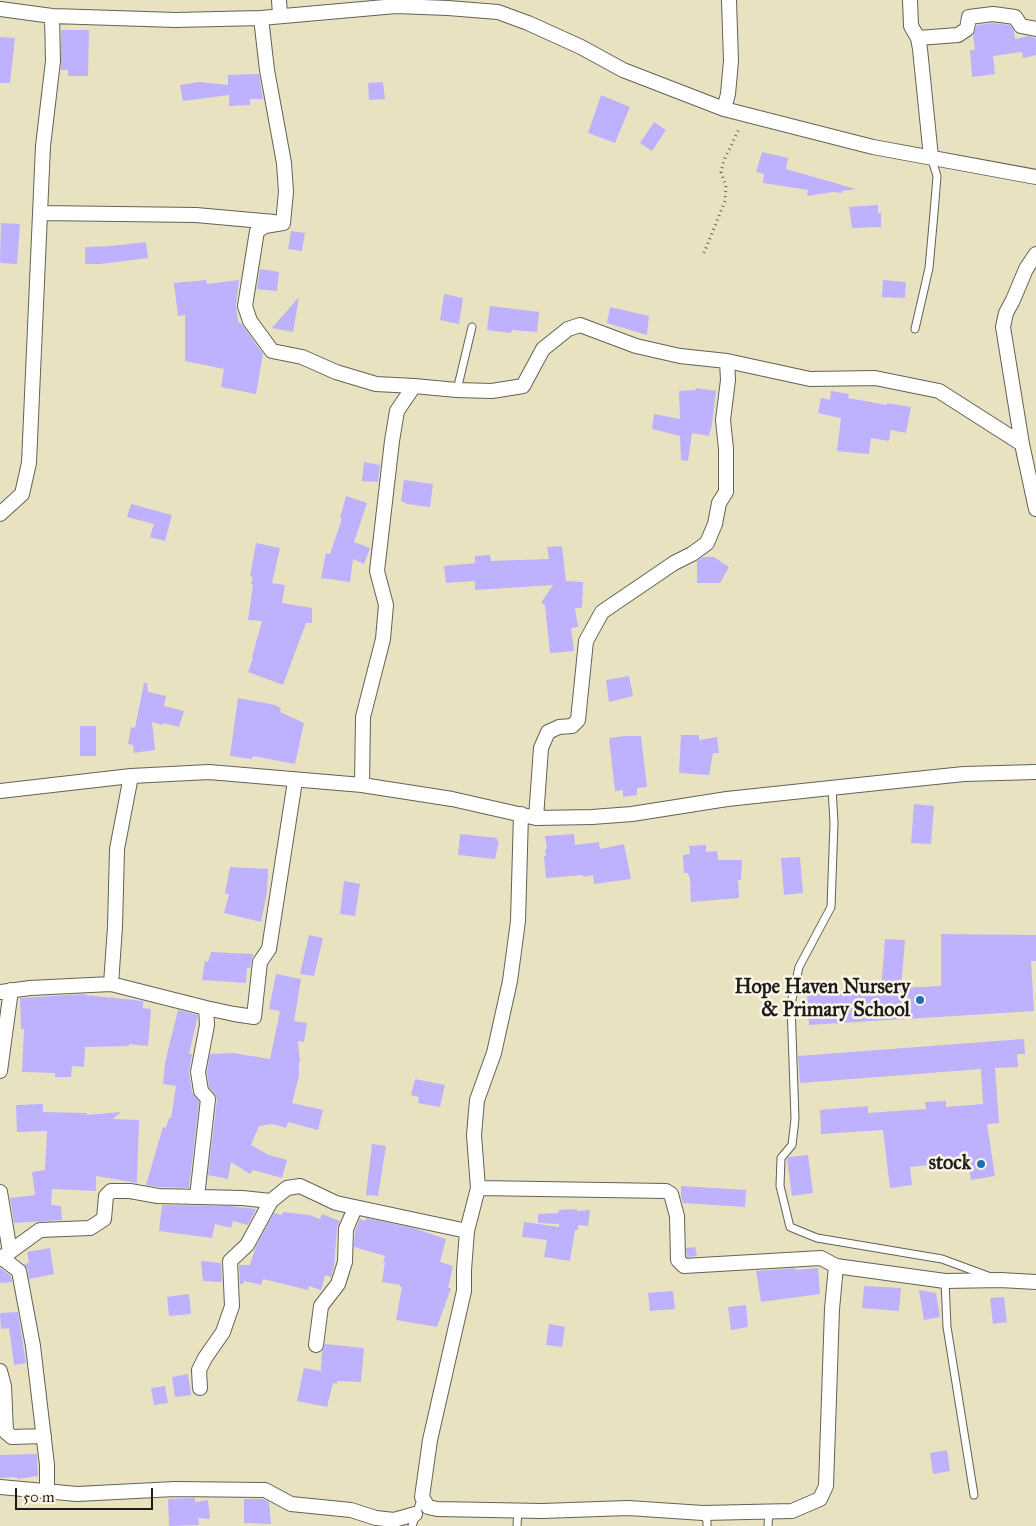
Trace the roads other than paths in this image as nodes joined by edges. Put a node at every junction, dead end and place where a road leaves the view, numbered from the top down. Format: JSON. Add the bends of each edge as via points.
{"nodes":[{"id":1,"x":279,"y":0,"type":"edge"},
{"id":2,"x":729,"y":0,"type":"edge"},
{"id":3,"x":910,"y":0,"type":"edge"},
{"id":4,"x":30,"y":6,"type":"edge"},
{"id":5,"x":0,"y":8,"type":"edge"},
{"id":6,"x":280,"y":15,"type":"junction"},
{"id":7,"x":52,"y":16,"type":"junction"},
{"id":8,"x":261,"y":18,"type":"junction"},
{"id":9,"x":1036,"y":29,"type":"edge"},
{"id":10,"x":918,"y":38,"type":"junction"},
{"id":11,"x":724,"y":109,"type":"junction"},
{"id":12,"x":931,"y":157,"type":"junction"},
{"id":13,"x":1036,"y":177,"type":"edge"},
{"id":14,"x":41,"y":213,"type":"junction"},
{"id":15,"x":282,"y":223,"type":"junction"},
{"id":16,"x":1036,"y":254,"type":"edge"},
{"id":17,"x":472,"y":327,"type":"dead end"},
{"id":18,"x":915,"y":329,"type":"dead end"},
{"id":19,"x":727,"y":361,"type":"junction"},
{"id":20,"x":414,"y":386,"type":"junction"},
{"id":21,"x":457,"y":390,"type":"junction"},
{"id":22,"x":1022,"y":444,"type":"junction"},
{"id":23,"x":1036,"y":509,"type":"edge"},
{"id":24,"x":0,"y":514,"type":"edge"},
{"id":25,"x":1036,"y":772,"type":"edge"},
{"id":26,"x":131,"y":776,"type":"junction"},
{"id":27,"x":295,"y":780,"type":"junction"},
{"id":28,"x":362,"y":785,"type":"junction"},
{"id":29,"x":832,"y":788,"type":"junction"},
{"id":30,"x":0,"y":791,"type":"edge"},
{"id":31,"x":521,"y":814,"type":"junction"},
{"id":32,"x":536,"y":818,"type":"junction"},
{"id":33,"x":111,"y":984,"type":"junction"},
{"id":34,"x":6,"y":991,"type":"edge"},
{"id":35,"x":206,"y":1008,"type":"junction"},
{"id":36,"x":0,"y":1071,"type":"edge"},
{"id":37,"x":478,"y":1188,"type":"junction"},
{"id":38,"x":0,"y":1192,"type":"edge"},
{"id":39,"x":196,"y":1197,"type":"junction"},
{"id":40,"x":270,"y":1200,"type":"junction"},
{"id":41,"x":355,"y":1208,"type":"junction"},
{"id":42,"x":467,"y":1231,"type":"junction"},
{"id":43,"x":4,"y":1256,"type":"edge"},
{"id":44,"x":836,"y":1266,"type":"junction"},
{"id":45,"x":1000,"y":1280,"type":"junction"},
{"id":46,"x":945,"y":1281,"type":"junction"},
{"id":47,"x":1036,"y":1282,"type":"edge"},
{"id":48,"x":316,"y":1345,"type":"dead end"},
{"id":49,"x":0,"y":1371,"type":"edge"},
{"id":50,"x":200,"y":1388,"type":"dead end"},
{"id":51,"x":44,"y":1436,"type":"junction"},
{"id":52,"x":0,"y":1487,"type":"edge"},
{"id":53,"x":47,"y":1491,"type":"junction"},
{"id":54,"x":974,"y":1495,"type":"dead end"},
{"id":55,"x":422,"y":1497,"type":"junction"},
{"id":56,"x":518,"y":1510,"type":"junction"},
{"id":57,"x":769,"y":1511,"type":"junction"},
{"id":58,"x":414,"y":1520,"type":"edge"},
{"id":59,"x":705,"y":1520,"type":"edge"},
{"id":60,"x":517,"y":1526,"type":"edge"},
{"id":61,"x":768,"y":1526,"type":"edge"}],
"edges":[{"from":1,"to":6,"type":"street"},
{"from":2,"to":11,"type":"street","via":[[731,61]]},
{"from":3,"to":10,"type":"street","via":[[911,26]]},
{"from":4,"to":5,"type":"street"},
{"from":4,"to":7,"type":"street"},
{"from":6,"to":8,"type":"street"},
{"from":6,"to":11,"type":"street","via":[[396,6],[498,12],[581,47],[623,70]]},
{"from":7,"to":8,"type":"street","via":[[176,20]]},
{"from":7,"to":14,"type":"street","via":[[53,61],[43,146]]},
{"from":8,"to":15,"type":"street","via":[[284,163],[286,192]]},
{"from":9,"to":10,"type":"street","via":[[1021,26],[1015,17],[993,14],[969,17],[967,29],[958,35]]},
{"from":10,"to":12,"type":"street"},
{"from":11,"to":12,"type":"street","via":[[873,147]]},
{"from":12,"to":13,"type":"street"},
{"from":12,"to":18,"type":"lane","via":[[937,176],[929,268]]},
{"from":14,"to":15,"type":"street","via":[[196,215]]},
{"from":14,"to":24,"type":"street","via":[[29,463],[22,494]]},
{"from":15,"to":20,"type":"street","via":[[257,231],[244,306],[250,321],[272,351],[302,357],[376,384]]},
{"from":16,"to":22,"type":"street","via":[[1006,313],[1004,327]]},
{"from":17,"to":21,"type":"lane"},
{"from":19,"to":21,"type":"street","via":[[680,356],[636,346],[580,325],[568,329],[543,350],[522,386],[492,391]]},
{"from":19,"to":22,"type":"street","via":[[810,379],[875,378],[939,391]]},
{"from":19,"to":32,"type":"street","via":[[723,420],[726,492],[719,503],[715,524],[707,543],[602,612],[586,641],[578,720],[572,726],[548,732],[541,748]]},
{"from":20,"to":21,"type":"street"},
{"from":20,"to":28,"type":"street","via":[[397,412],[392,441],[377,571],[386,605],[383,639],[363,717]]},
{"from":22,"to":23,"type":"street"},
{"from":25,"to":29,"type":"street","via":[[964,774]]},
{"from":26,"to":27,"type":"street","via":[[209,772]]},
{"from":26,"to":30,"type":"street"},
{"from":26,"to":33,"type":"street","via":[[116,849]]},
{"from":27,"to":28,"type":"street"},
{"from":27,"to":35,"type":"street","via":[[269,950],[260,962],[254,1017]]},
{"from":28,"to":31,"type":"street"},
{"from":29,"to":32,"type":"street","via":[[727,799],[632,814]]},
{"from":29,"to":45,"type":"lane","via":[[831,907],[799,967],[791,1004],[795,1119],[792,1145],[781,1158],[780,1186],[790,1227],[817,1238],[942,1259]]},
{"from":31,"to":32,"type":"street"},
{"from":31,"to":37,"type":"street","via":[[518,921],[510,981],[494,1053],[477,1100],[474,1135]]},
{"from":33,"to":34,"type":"street"},
{"from":33,"to":35,"type":"street"},
{"from":34,"to":36,"type":"street"},
{"from":35,"to":39,"type":"street","via":[[208,1025],[198,1072],[201,1091],[208,1099]]},
{"from":37,"to":42,"type":"street"},
{"from":37,"to":44,"type":"street","via":[[666,1190],[671,1194],[677,1216],[678,1260],[684,1266],[821,1258]]},
{"from":38,"to":43,"type":"street"},
{"from":39,"to":40,"type":"street"},
{"from":39,"to":43,"type":"street","via":[[111,1191],[106,1196],[104,1220],[90,1228],[40,1230]]},
{"from":40,"to":41,"type":"street","via":[[287,1188],[300,1186]]},
{"from":40,"to":50,"type":"street","via":[[247,1245],[230,1261],[232,1306],[223,1332],[200,1370]]},
{"from":41,"to":42,"type":"street"},
{"from":41,"to":48,"type":"street","via":[[346,1229],[345,1262],[338,1284],[321,1306]]},
{"from":42,"to":55,"type":"street","via":[[464,1290],[430,1440]]},
{"from":43,"to":51,"type":"street","via":[[19,1271]]},
{"from":44,"to":46,"type":"street"},
{"from":44,"to":57,"type":"street","via":[[826,1486],[820,1499],[792,1511]]},
{"from":45,"to":46,"type":"street"},
{"from":45,"to":47,"type":"street"},
{"from":46,"to":54,"type":"lane","via":[[946,1327]]},
{"from":49,"to":51,"type":"street","via":[[4,1386],[6,1432],[12,1437]]},
{"from":51,"to":53,"type":"street"},
{"from":52,"to":53,"type":"street"},
{"from":53,"to":58,"type":"street","via":[[77,1494],[175,1489],[265,1490],[291,1504],[351,1510],[376,1518]]},
{"from":55,"to":56,"type":"street","via":[[428,1507],[437,1509]]},
{"from":55,"to":58,"type":"lane"},
{"from":56,"to":59,"type":"street","via":[[628,1508]]},
{"from":56,"to":60,"type":"lane"},
{"from":57,"to":59,"type":"street"},
{"from":57,"to":61,"type":"lane"}]}
